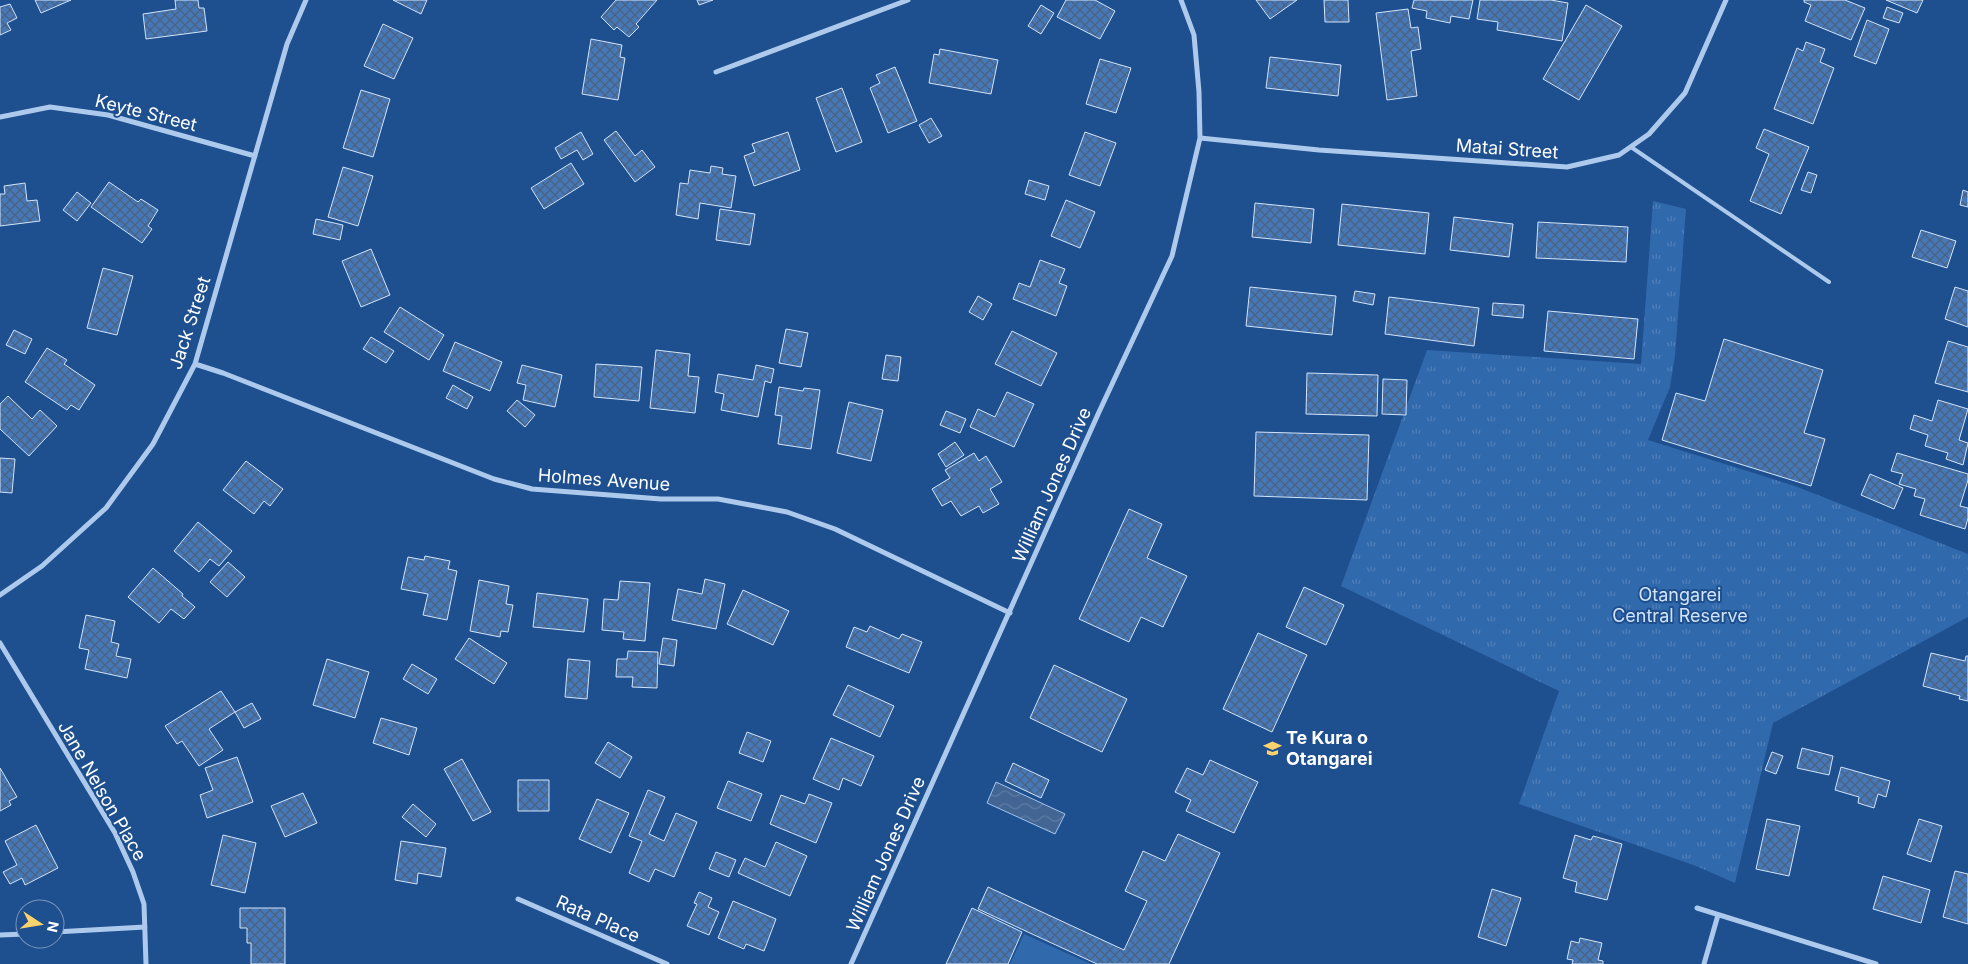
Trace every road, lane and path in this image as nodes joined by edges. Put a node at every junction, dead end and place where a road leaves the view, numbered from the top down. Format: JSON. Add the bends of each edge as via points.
{"nodes":[{"id":1,"x":306,"y":0,"type":"edge"},
{"id":2,"x":908,"y":0,"type":"edge"},
{"id":3,"x":1181,"y":0,"type":"edge"},
{"id":4,"x":1726,"y":0,"type":"edge"},
{"id":5,"x":716,"y":72,"type":"dead end"},
{"id":6,"x":0,"y":117,"type":"edge"},
{"id":7,"x":1200,"y":138,"type":"junction"},
{"id":8,"x":1631,"y":147,"type":"junction"},
{"id":9,"x":255,"y":156,"type":"junction"},
{"id":10,"x":1829,"y":282,"type":"dead end"},
{"id":11,"x":195,"y":364,"type":"junction"},
{"id":12,"x":0,"y":595,"type":"edge"},
{"id":13,"x":1010,"y":613,"type":"junction"},
{"id":14,"x":0,"y":643,"type":"edge"},
{"id":15,"x":518,"y":899,"type":"dead end"},
{"id":16,"x":1697,"y":908,"type":"dead end"},
{"id":17,"x":1718,"y":915,"type":"junction"},
{"id":18,"x":145,"y":927,"type":"junction"},
{"id":19,"x":65,"y":931,"type":"edge"},
{"id":20,"x":15,"y":934,"type":"edge"},
{"id":21,"x":0,"y":935,"type":"edge"},
{"id":22,"x":146,"y":964,"type":"edge"},
{"id":23,"x":667,"y":964,"type":"edge"},
{"id":24,"x":851,"y":964,"type":"edge"},
{"id":25,"x":1704,"y":964,"type":"edge"},
{"id":26,"x":1876,"y":964,"type":"edge"}],
"edges":[{"from":1,"to":9,"type":"street","name":"Jack Street","via":[[286,44]]},
{"from":2,"to":5,"type":"street"},
{"from":3,"to":7,"type":"street","name":"William Jones Drive","via":[[1194,35]]},
{"from":4,"to":8,"type":"street","name":"Matai Street","via":[[1686,93],[1649,134]]},
{"from":6,"to":9,"type":"street","name":"Keyte Street","via":[[50,108],[108,115]]},
{"from":7,"to":8,"type":"street","name":"Matai Street","via":[[1319,150],[1567,167],[1619,155]]},
{"from":7,"to":13,"type":"street","name":"William Jones Drive","via":[[1172,256]]},
{"from":8,"to":10,"type":"lane"},
{"from":9,"to":11,"type":"street","name":"Jack Street"},
{"from":11,"to":12,"type":"street","name":"Jack Street","via":[[153,444],[106,508],[42,566]]},
{"from":11,"to":13,"type":"street","name":"Holmes Avenue","via":[[494,479],[532,489],[661,499],[718,498],[787,512],[835,529]]},
{"from":13,"to":24,"type":"street","name":"William Jones Drive"},
{"from":14,"to":18,"type":"street","name":"Jane Nelson Place","via":[[114,833],[144,904]]},
{"from":15,"to":23,"type":"street","name":"Rata Place"},
{"from":16,"to":17,"type":"street"},
{"from":17,"to":25,"type":"street"},
{"from":17,"to":26,"type":"street"},
{"from":18,"to":19,"type":"street"},
{"from":18,"to":22,"type":"street","name":"Jane Nelson Place"},
{"from":20,"to":21,"type":"street"}]}
